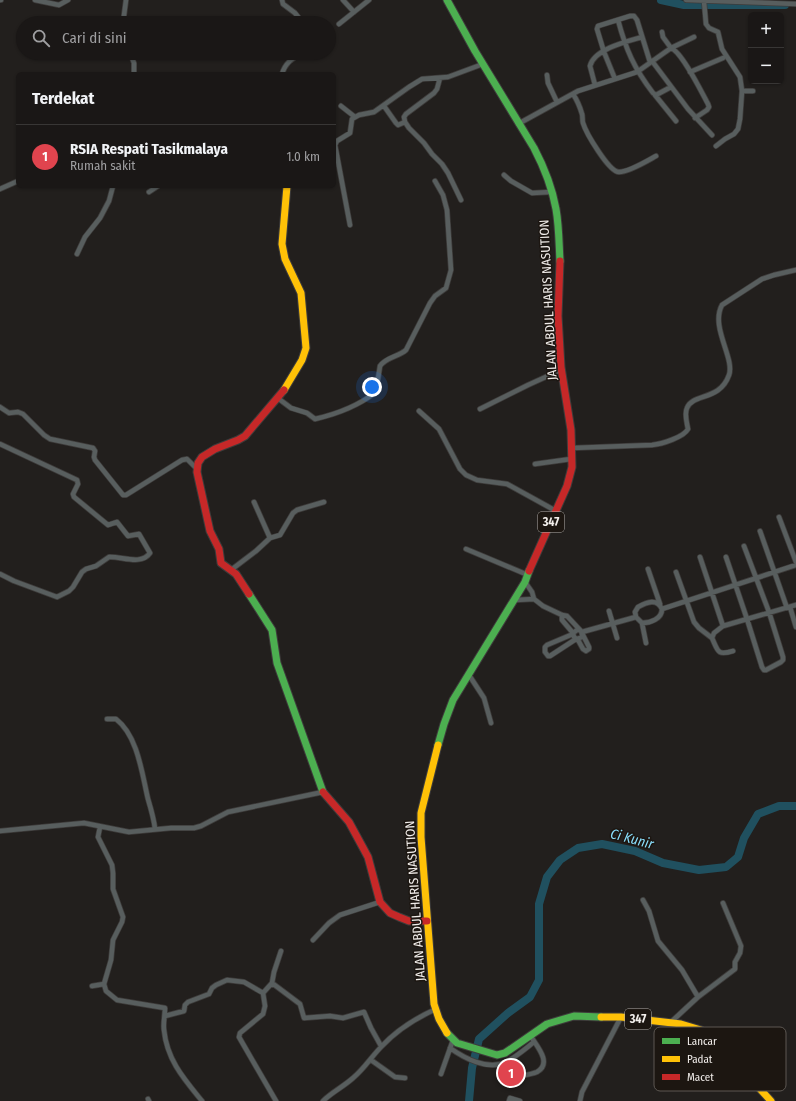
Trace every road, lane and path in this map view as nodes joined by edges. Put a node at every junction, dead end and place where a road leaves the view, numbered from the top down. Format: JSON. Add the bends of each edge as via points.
{"nodes":[{"id":1,"x":35,"y":0,"type":"edge"},
{"id":2,"x":68,"y":0,"type":"edge"},
{"id":3,"x":126,"y":0,"type":"edge"},
{"id":4,"x":282,"y":0,"type":"edge"},
{"id":5,"x":343,"y":0,"type":"edge"},
{"id":6,"x":369,"y":0,"type":"edge"},
{"id":7,"x":447,"y":0,"type":"edge"},
{"id":8,"x":686,"y":0,"type":"edge"},
{"id":9,"x":704,"y":4,"type":"edge"},
{"id":10,"x":796,"y":4,"type":"edge"},
{"id":11,"x":354,"y":12,"type":"junction"},
{"id":12,"x":124,"y":16,"type":"edge"},
{"id":13,"x":297,"y":16,"type":"edge"},
{"id":14,"x":618,"y":20,"type":"junction"},
{"id":15,"x":338,"y":24,"type":"dead end"},
{"id":16,"x":662,"y":32,"type":"dead end"},
{"id":17,"x":642,"y":37,"type":"junction"},
{"id":18,"x":694,"y":37,"type":"dead end"},
{"id":19,"x":624,"y":42,"type":"junction"},
{"id":20,"x":671,"y":48,"type":"junction"},
{"id":21,"x":604,"y":52,"type":"junction"},
{"id":22,"x":722,"y":58,"type":"dead end"},
{"id":23,"x":133,"y":60,"type":"edge"},
{"id":24,"x":291,"y":60,"type":"edge"},
{"id":25,"x":651,"y":61,"type":"junction"},
{"id":26,"x":483,"y":64,"type":"junction"},
{"id":27,"x":134,"y":72,"type":"edge"},
{"id":28,"x":283,"y":72,"type":"edge"},
{"id":29,"x":637,"y":72,"type":"junction"},
{"id":30,"x":690,"y":72,"type":"junction"},
{"id":31,"x":547,"y":75,"type":"dead end"},
{"id":32,"x":440,"y":78,"type":"junction"},
{"id":33,"x":615,"y":79,"type":"junction"},
{"id":34,"x":595,"y":85,"type":"junction"},
{"id":35,"x":671,"y":86,"type":"junction"},
{"id":36,"x":742,"y":91,"type":"junction"},
{"id":37,"x":753,"y":91,"type":"dead end"},
{"id":38,"x":573,"y":94,"type":"junction"},
{"id":39,"x":655,"y":95,"type":"junction"},
{"id":40,"x":557,"y":102,"type":"junction"},
{"id":41,"x":340,"y":106,"type":"dead end"},
{"id":42,"x":384,"y":106,"type":"junction"},
{"id":43,"x":355,"y":117,"type":"junction"},
{"id":44,"x":695,"y":118,"type":"junction"},
{"id":45,"x":676,"y":121,"type":"dead end"},
{"id":46,"x":405,"y":122,"type":"junction"},
{"id":47,"x":518,"y":124,"type":"junction"},
{"id":48,"x":712,"y":135,"type":"dead end"},
{"id":49,"x":336,"y":143,"type":"edge"},
{"id":50,"x":716,"y":146,"type":"dead end"},
{"id":51,"x":336,"y":150,"type":"edge"},
{"id":52,"x":656,"y":156,"type":"dead end"},
{"id":53,"x":504,"y":175,"type":"dead end"},
{"id":54,"x":16,"y":181,"type":"edge"},
{"id":55,"x":435,"y":181,"type":"dead end"},
{"id":56,"x":112,"y":188,"type":"edge"},
{"id":57,"x":155,"y":188,"type":"edge"},
{"id":58,"x":287,"y":188,"type":"edge"},
{"id":59,"x":0,"y":189,"type":"edge"},
{"id":60,"x":149,"y":192,"type":"dead end"},
{"id":61,"x":551,"y":192,"type":"junction"},
{"id":62,"x":461,"y":200,"type":"dead end"},
{"id":63,"x":350,"y":225,"type":"dead end"},
{"id":64,"x":78,"y":254,"type":"dead end"},
{"id":65,"x":796,"y":270,"type":"edge"},
{"id":66,"x":561,"y":370,"type":"junction"},
{"id":67,"x":279,"y":399,"type":"junction"},
{"id":68,"x":0,"y":407,"type":"edge"},
{"id":69,"x":480,"y":410,"type":"dead end"},
{"id":70,"x":419,"y":411,"type":"dead end"},
{"id":71,"x":0,"y":444,"type":"edge"},
{"id":72,"x":572,"y":448,"type":"junction"},
{"id":73,"x":571,"y":459,"type":"junction"},
{"id":74,"x":534,"y":464,"type":"dead end"},
{"id":75,"x":197,"y":469,"type":"junction"},
{"id":76,"x":254,"y":502,"type":"dead end"},
{"id":77,"x":324,"y":502,"type":"dead end"},
{"id":78,"x":556,"y":511,"type":"junction"},
{"id":79,"x":779,"y":517,"type":"dead end"},
{"id":80,"x":760,"y":531,"type":"dead end"},
{"id":81,"x":270,"y":538,"type":"junction"},
{"id":82,"x":744,"y":546,"type":"dead end"},
{"id":83,"x":466,"y":549,"type":"dead end"},
{"id":84,"x":700,"y":557,"type":"dead end"},
{"id":85,"x":726,"y":557,"type":"dead end"},
{"id":86,"x":796,"y":562,"type":"edge"},
{"id":87,"x":796,"y":565,"type":"edge"},
{"id":88,"x":648,"y":569,"type":"dead end"},
{"id":89,"x":231,"y":570,"type":"junction"},
{"id":90,"x":676,"y":572,"type":"dead end"},
{"id":91,"x":774,"y":572,"type":"junction"},
{"id":92,"x":0,"y":574,"type":"edge"},
{"id":93,"x":528,"y":575,"type":"junction"},
{"id":94,"x":756,"y":579,"type":"junction"},
{"id":95,"x":525,"y":582,"type":"junction"},
{"id":96,"x":736,"y":585,"type":"junction"},
{"id":97,"x":711,"y":594,"type":"junction"},
{"id":98,"x":534,"y":599,"type":"junction"},
{"id":99,"x":516,"y":600,"type":"junction"},
{"id":100,"x":686,"y":602,"type":"junction"},
{"id":101,"x":660,"y":604,"type":"junction"},
{"id":102,"x":796,"y":605,"type":"edge"},
{"id":103,"x":789,"y":607,"type":"junction"},
{"id":104,"x":662,"y":609,"type":"junction"},
{"id":105,"x":609,"y":611,"type":"dead end"},
{"id":106,"x":769,"y":612,"type":"junction"},
{"id":107,"x":562,"y":615,"type":"junction"},
{"id":108,"x":636,"y":616,"type":"junction"},
{"id":109,"x":748,"y":619,"type":"junction"},
{"id":110,"x":612,"y":623,"type":"junction"},
{"id":111,"x":642,"y":623,"type":"junction"},
{"id":112,"x":723,"y":626,"type":"junction"},
{"id":113,"x":796,"y":627,"type":"edge"},
{"id":114,"x":581,"y":633,"type":"junction"},
{"id":115,"x":575,"y":636,"type":"junction"},
{"id":116,"x":617,"y":638,"type":"dead end"},
{"id":117,"x":712,"y":638,"type":"junction"},
{"id":118,"x":646,"y":643,"type":"dead end"},
{"id":119,"x":733,"y":651,"type":"dead end"},
{"id":120,"x":469,"y":675,"type":"junction"},
{"id":121,"x":107,"y":719,"type":"dead end"},
{"id":122,"x":491,"y":722,"type":"dead end"},
{"id":123,"x":323,"y":792,"type":"junction"},
{"id":124,"x":100,"y":827,"type":"junction"},
{"id":125,"x":155,"y":830,"type":"junction"},
{"id":126,"x":0,"y":831,"type":"edge"},
{"id":127,"x":643,"y":900,"type":"dead end"},
{"id":128,"x":380,"y":902,"type":"junction"},
{"id":129,"x":723,"y":903,"type":"dead end"},
{"id":130,"x":427,"y":921,"type":"junction"},
{"id":131,"x":314,"y":940,"type":"dead end"},
{"id":132,"x":281,"y":951,"type":"dead end"},
{"id":133,"x":272,"y":983,"type":"junction"},
{"id":134,"x":104,"y":984,"type":"junction"},
{"id":135,"x":92,"y":986,"type":"dead end"},
{"id":136,"x":263,"y":993,"type":"junction"},
{"id":137,"x":698,"y":997,"type":"junction"},
{"id":138,"x":436,"y":1009,"type":"junction"},
{"id":139,"x":165,"y":1016,"type":"junction"},
{"id":140,"x":621,"y":1017,"type":"junction"},
{"id":141,"x":670,"y":1023,"type":"junction"},
{"id":142,"x":691,"y":1027,"type":"edge"},
{"id":143,"x":530,"y":1035,"type":"junction"},
{"id":144,"x":455,"y":1041,"type":"junction"},
{"id":145,"x":534,"y":1042,"type":"junction"},
{"id":146,"x":381,"y":1046,"type":"junction"},
{"id":147,"x":450,"y":1048,"type":"junction"},
{"id":148,"x":371,"y":1060,"type":"junction"},
{"id":149,"x":441,"y":1074,"type":"dead end"},
{"id":150,"x":521,"y":1076,"type":"dead end"},
{"id":151,"x":405,"y":1078,"type":"dead end"},
{"id":152,"x":762,"y":1091,"type":"edge"},
{"id":153,"x":202,"y":1101,"type":"edge"},
{"id":154,"x":276,"y":1101,"type":"edge"},
{"id":155,"x":323,"y":1101,"type":"edge"},
{"id":156,"x":509,"y":1101,"type":"edge"},
{"id":157,"x":520,"y":1101,"type":"edge"},
{"id":158,"x":580,"y":1101,"type":"edge"},
{"id":159,"x":771,"y":1101,"type":"edge"}],
"edges":[{"from":1,"to":2,"type":"street","via":[[59,4]]},
{"from":3,"to":12,"type":"street"},
{"from":4,"to":13,"type":"street","via":[[283,4]]},
{"from":5,"to":11,"type":"street"},
{"from":6,"to":11,"type":"street"},
{"from":7,"to":26,"type":"main road","name":"JALAN ABDUL HARIS NASUTION","number":"347"},
{"from":8,"to":9,"type":"street"},
{"from":9,"to":10,"type":"street"},
{"from":9,"to":36,"type":"street","via":[[706,24],[718,32],[722,49],[740,77]]},
{"from":11,"to":15,"type":"street"},
{"from":14,"to":17,"type":"street","via":[[634,16]]},
{"from":14,"to":19,"type":"street"},
{"from":14,"to":21,"type":"street","via":[[597,27]]},
{"from":16,"to":20,"type":"street"},
{"from":17,"to":19,"type":"street"},
{"from":17,"to":25,"type":"street"},
{"from":18,"to":20,"type":"street"},
{"from":19,"to":21,"type":"street"},
{"from":19,"to":29,"type":"street"},
{"from":20,"to":25,"type":"street"},
{"from":20,"to":30,"type":"street"},
{"from":21,"to":33,"type":"street"},
{"from":21,"to":34,"type":"street","via":[[590,63]]},
{"from":22,"to":30,"type":"street"},
{"from":23,"to":27,"type":"street"},
{"from":24,"to":28,"type":"street"},
{"from":25,"to":29,"type":"street"},
{"from":25,"to":35,"type":"street"},
{"from":26,"to":32,"type":"street"},
{"from":26,"to":47,"type":"main road","name":"JALAN ABDUL HARIS NASUTION","number":"347"},
{"from":29,"to":33,"type":"street"},
{"from":29,"to":39,"type":"street"},
{"from":30,"to":44,"type":"street","via":[[709,107]]},
{"from":31,"to":40,"type":"street"},
{"from":32,"to":42,"type":"street","via":[[422,79]]},
{"from":32,"to":46,"type":"street","via":[[434,93],[406,114]]},
{"from":33,"to":34,"type":"street"},
{"from":34,"to":38,"type":"street"},
{"from":35,"to":39,"type":"street"},
{"from":35,"to":44,"type":"street"},
{"from":36,"to":37,"type":"street"},
{"from":36,"to":50,"type":"street","via":[[738,129]]},
{"from":38,"to":40,"type":"street"},
{"from":38,"to":52,"type":"street","via":[[590,137],[614,171],[621,172]]},
{"from":39,"to":45,"type":"street"},
{"from":40,"to":47,"type":"street"},
{"from":41,"to":43,"type":"street"},
{"from":42,"to":43,"type":"street","via":[[374,112]]},
{"from":42,"to":46,"type":"street","via":[[398,125]]},
{"from":43,"to":49,"type":"street","via":[[352,119],[350,133]]},
{"from":44,"to":48,"type":"street"},
{"from":46,"to":62,"type":"street","via":[[442,164]]},
{"from":47,"to":61,"type":"main road","name":"JALAN ABDUL HARIS NASUTION","number":"347","via":[[541,162]]},
{"from":51,"to":63,"type":"street"},
{"from":53,"to":61,"type":"street","via":[[532,193]]},
{"from":54,"to":59,"type":"street"},
{"from":55,"to":67,"type":"street","via":[[443,195],[447,210],[451,272],[446,288],[430,303],[408,347],[400,355],[380,366],[376,392],[351,408],[315,419],[307,413],[291,408]]},
{"from":56,"to":64,"type":"street","via":[[109,201],[100,218],[85,236]]},
{"from":57,"to":60,"type":"street"},
{"from":58,"to":67,"type":"main road","via":[[282,244],[285,259],[301,295],[306,352]]},
{"from":61,"to":66,"type":"main road","name":"JALAN ABDUL HARIS NASUTION","number":"347","via":[[556,209],[560,260],[558,316]]},
{"from":65,"to":72,"type":"street","via":[[762,279],[722,305],[719,317],[729,376],[717,392],[688,405],[688,429],[684,434],[652,445]]},
{"from":66,"to":69,"type":"street"},
{"from":66,"to":72,"type":"main road","name":"JALAN ABDUL HARIS NASUTION","number":"347"},
{"from":67,"to":75,"type":"main road","via":[[245,436],[203,456]]},
{"from":68,"to":75,"type":"street","via":[[9,413],[23,414],[47,438],[93,448],[95,460],[123,495],[180,461],[186,459]]},
{"from":70,"to":78,"type":"street","via":[[439,429],[466,475],[481,481],[507,484]]},
{"from":71,"to":92,"type":"street","via":[[77,480],[74,497],[108,525],[117,522],[127,535],[139,534],[150,553],[133,560],[109,557],[96,566],[86,568],[73,587],[57,597]]},
{"from":72,"to":73,"type":"main road","name":"JALAN ABDUL HARIS NASUTION","number":"347"},
{"from":73,"to":74,"type":"street"},
{"from":73,"to":78,"type":"main road","name":"JALAN ABDUL HARIS NASUTION","number":"347","via":[[572,467],[567,486]]},
{"from":75,"to":89,"type":"main road","via":[[220,560]]},
{"from":76,"to":81,"type":"street"},
{"from":77,"to":81,"type":"street","via":[[297,510],[291,515],[280,535]]},
{"from":78,"to":93,"type":"main road","name":"JALAN ABDUL HARIS NASUTION","number":"347"},
{"from":79,"to":86,"type":"street"},
{"from":80,"to":91,"type":"street"},
{"from":81,"to":89,"type":"street"},
{"from":82,"to":94,"type":"street"},
{"from":83,"to":93,"type":"street"},
{"from":84,"to":97,"type":"street"},
{"from":85,"to":96,"type":"street"},
{"from":87,"to":91,"type":"street"},
{"from":88,"to":101,"type":"street"},
{"from":89,"to":123,"type":"main road","via":[[272,630],[277,663]]},
{"from":90,"to":100,"type":"street"},
{"from":91,"to":94,"type":"street"},
{"from":91,"to":103,"type":"street"},
{"from":93,"to":95,"type":"main road","name":"JALAN ABDUL HARIS NASUTION","number":"347"},
{"from":94,"to":96,"type":"street"},
{"from":94,"to":106,"type":"street"},
{"from":95,"to":98,"type":"street"},
{"from":95,"to":99,"type":"main road","name":"JALAN ABDUL HARIS NASUTION","number":"347"},
{"from":96,"to":97,"type":"street"},
{"from":96,"to":109,"type":"street"},
{"from":97,"to":100,"type":"street"},
{"from":97,"to":112,"type":"street"},
{"from":98,"to":99,"type":"street"},
{"from":98,"to":107,"type":"street"},
{"from":99,"to":120,"type":"main road","name":"JALAN ABDUL HARIS NASUTION","number":"347"},
{"from":100,"to":104,"type":"street"},
{"from":100,"to":117,"type":"street","via":[[696,625]]},
{"from":101,"to":104,"type":"street"},
{"from":101,"to":108,"type":"street","via":[[654,602],[638,607]]},
{"from":102,"to":103,"type":"street"},
{"from":103,"to":106,"type":"street"},
{"from":103,"to":113,"type":"street"},
{"from":104,"to":111,"type":"street","via":[[662,615]]},
{"from":105,"to":110,"type":"street"},
{"from":106,"to":109,"type":"street"},
{"from":106,"to":109,"type":"street","via":[[783,659],[766,670],[763,669]]},
{"from":107,"to":114,"type":"street","via":[[567,616]]},
{"from":107,"to":115,"type":"street","via":[[562,619]]},
{"from":108,"to":110,"type":"street"},
{"from":108,"to":111,"type":"street"},
{"from":109,"to":112,"type":"street"},
{"from":110,"to":114,"type":"street"},
{"from":110,"to":116,"type":"street"},
{"from":111,"to":118,"type":"street"},
{"from":112,"to":117,"type":"street"},
{"from":114,"to":115,"type":"street","via":[[577,630]]},
{"from":114,"to":115,"type":"street","via":[[580,639]]},
{"from":114,"to":115,"type":"street","via":[[589,649],[583,649]]},
{"from":115,"to":115,"type":"street","via":[[550,656],[544,652],[547,645]]},
{"from":117,"to":119,"type":"street","via":[[721,653]]},
{"from":120,"to":122,"type":"street","via":[[484,698]]},
{"from":120,"to":130,"type":"main road","name":"JALAN ABDUL HARIS NASUTION","number":"347","via":[[453,700],[444,724],[421,813]]},
{"from":121,"to":125,"type":"street","via":[[116,719],[121,723],[133,743],[142,768]]},
{"from":123,"to":125,"type":"street","via":[[228,812],[197,827]]},
{"from":123,"to":128,"type":"main road","via":[[347,819],[368,857]]},
{"from":124,"to":125,"type":"street","via":[[129,832]]},
{"from":124,"to":126,"type":"street","via":[[84,823]]},
{"from":124,"to":134,"type":"street","via":[[98,837],[112,865],[113,889],[123,916],[113,940],[111,960]]},
{"from":127,"to":137,"type":"street","via":[[658,941],[682,970]]},
{"from":128,"to":130,"type":"main road","via":[[390,913],[399,917],[409,921]]},
{"from":128,"to":131,"type":"street","via":[[340,915]]},
{"from":129,"to":137,"type":"street","via":[[741,950],[736,958],[735,969]]},
{"from":130,"to":138,"type":"main road","name":"JALAN ABDUL HARIS NASUTION","number":"347"},
{"from":132,"to":133,"type":"street"},
{"from":133,"to":136,"type":"street"},
{"from":133,"to":146,"type":"street","via":[[300,1004],[305,1018],[343,1018],[365,1012]]},
{"from":134,"to":135,"type":"street"},
{"from":134,"to":139,"type":"street","via":[[106,991],[115,999],[164,1007]]},
{"from":136,"to":139,"type":"street","via":[[244,982],[227,980],[213,987],[209,994],[188,1002],[184,1011]]},
{"from":136,"to":154,"type":"street","via":[[263,1014],[240,1033],[239,1037]]},
{"from":137,"to":141,"type":"street"},
{"from":138,"to":144,"type":"main road","name":"JALAN ABDUL HARIS NASUTION","number":"347","via":[[442,1026]]},
{"from":138,"to":146,"type":"street","via":[[410,1022]]},
{"from":139,"to":153,"type":"street","via":[[167,1047],[173,1062]]},
{"from":140,"to":141,"type":"main road","number":"347"},
{"from":140,"to":143,"type":"main road","number":"347","via":[[574,1016],[548,1024]]},
{"from":140,"to":158,"type":"street","via":[[582,1092]]},
{"from":141,"to":142,"type":"main road","number":"347"},
{"from":143,"to":144,"type":"main road","number":"347","via":[[505,1053],[497,1055]]},
{"from":143,"to":145,"type":"street"},
{"from":144,"to":147,"type":"street"},
{"from":145,"to":147,"type":"street","via":[[498,1064],[476,1062]]},
{"from":145,"to":150,"type":"street","via":[[544,1062],[537,1072]]},
{"from":146,"to":148,"type":"street"},
{"from":147,"to":149,"type":"street"},
{"from":148,"to":151,"type":"street","via":[[395,1077]]},
{"from":148,"to":155,"type":"street","via":[[352,1079]]},
{"from":152,"to":159,"type":"main road","number":"347"},
{"from":156,"to":157,"type":"street","via":[[510,1098]]}]}
